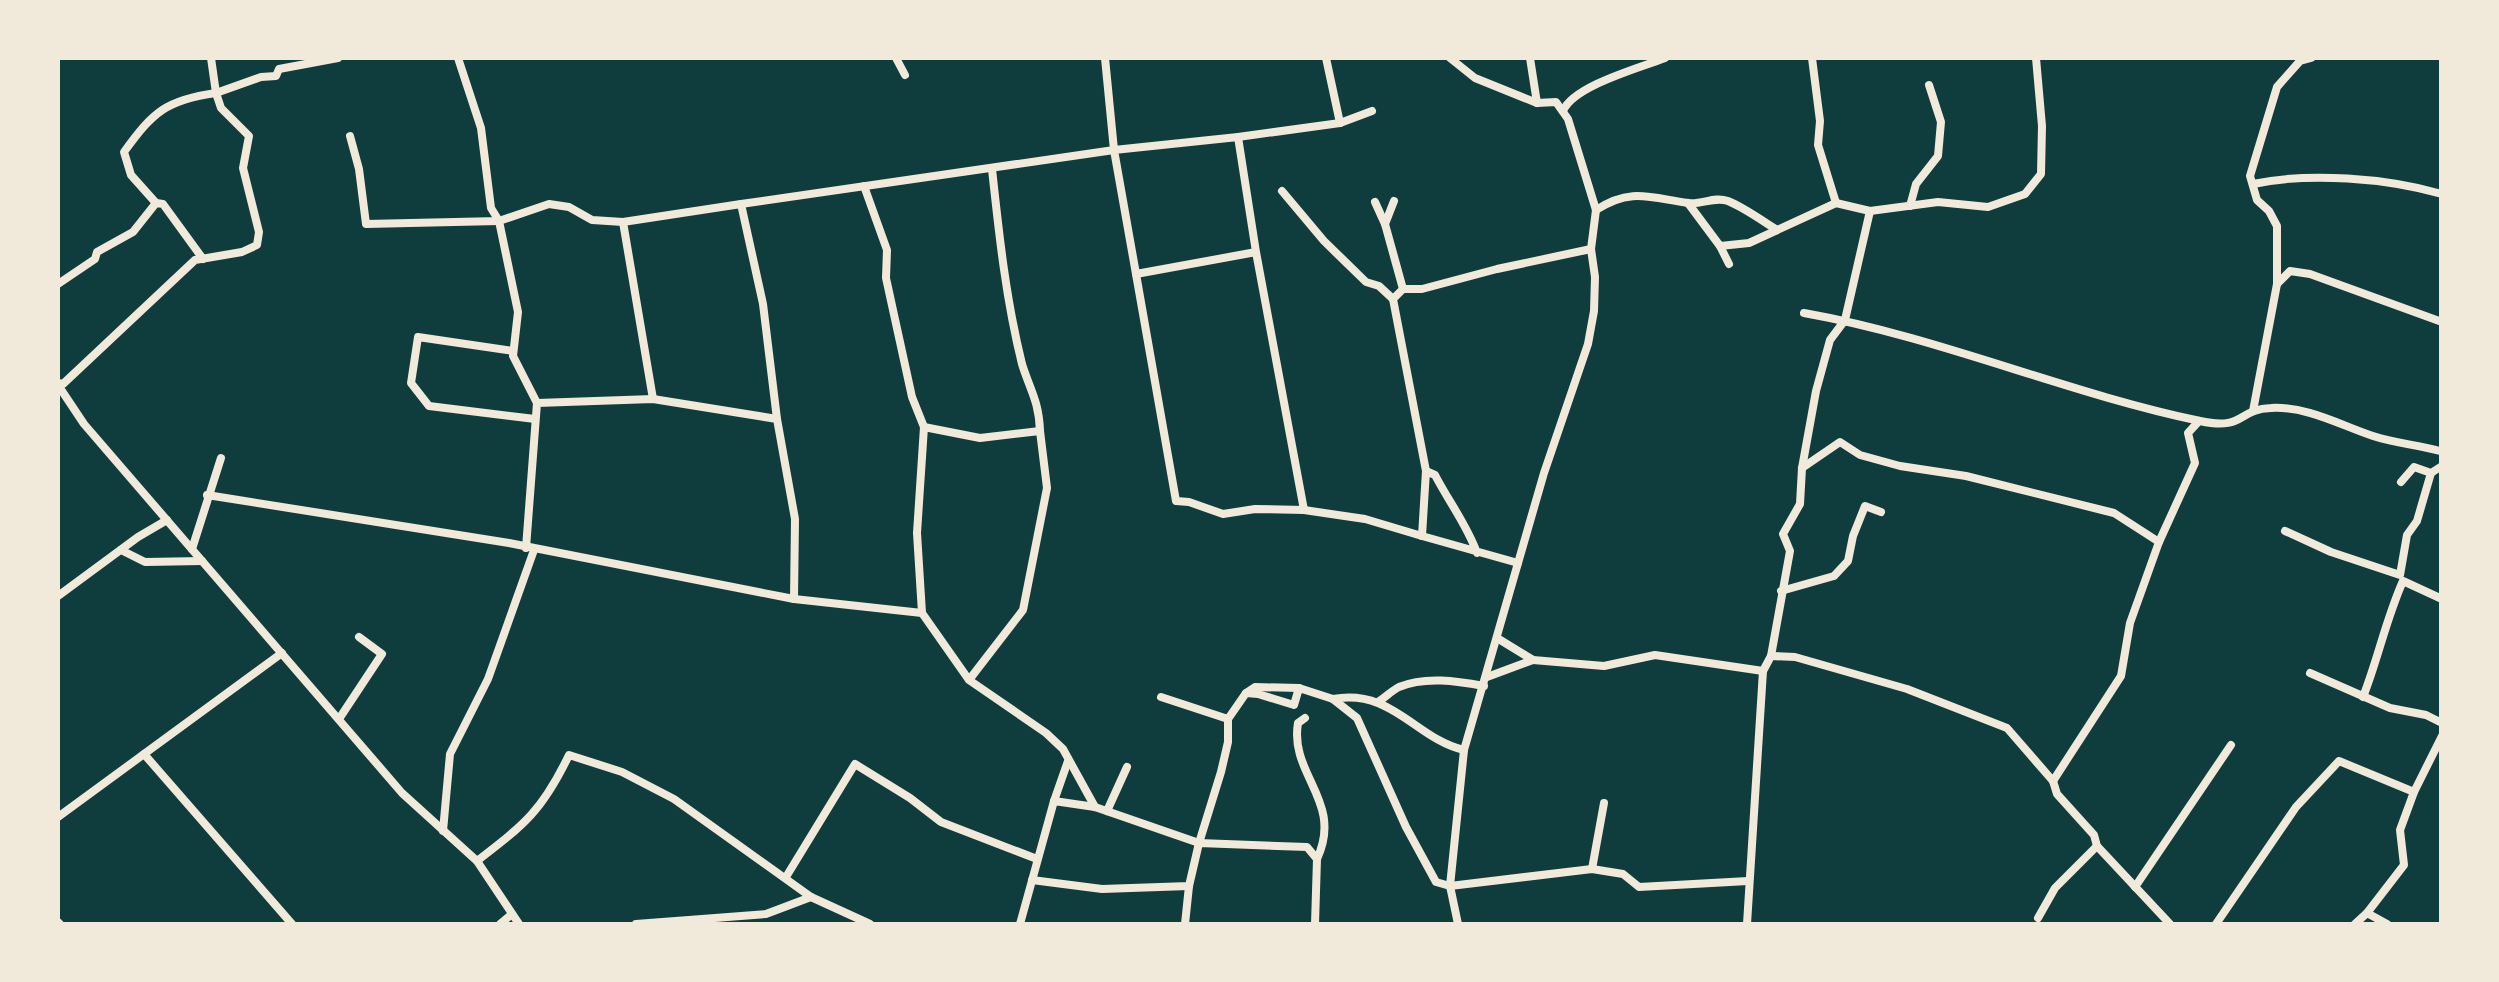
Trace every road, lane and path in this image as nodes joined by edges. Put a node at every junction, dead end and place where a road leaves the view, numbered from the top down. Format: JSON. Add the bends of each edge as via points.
{"nodes":[{"id":1,"x":211,"y":58,"type":"edge"},
{"id":2,"x":338,"y":58,"type":"edge"},
{"id":3,"x":458,"y":58,"type":"edge"},
{"id":4,"x":896,"y":58,"type":"edge"},
{"id":5,"x":1105,"y":58,"type":"edge"},
{"id":6,"x":1326,"y":58,"type":"edge"},
{"id":7,"x":1450,"y":58,"type":"edge"},
{"id":8,"x":1530,"y":58,"type":"edge"},
{"id":9,"x":1665,"y":58,"type":"edge"},
{"id":10,"x":1812,"y":58,"type":"edge"},
{"id":11,"x":2036,"y":58,"type":"edge"},
{"id":12,"x":2311,"y":58,"type":"edge"},
{"id":13,"x":1654,"y":62,"type":"junction"},
{"id":14,"x":1656,"y":74,"type":"dead end"},
{"id":15,"x":905,"y":75,"type":"dead end"},
{"id":16,"x":1929,"y":85,"type":"dead end"},
{"id":17,"x":216,"y":93,"type":"junction"},
{"id":18,"x":1537,"y":102,"type":"junction"},
{"id":19,"x":1372,"y":111,"type":"dead end"},
{"id":20,"x":1562,"y":111,"type":"junction"},
{"id":21,"x":1340,"y":123,"type":"junction"},
{"id":22,"x":350,"y":136,"type":"dead end"},
{"id":23,"x":1238,"y":137,"type":"junction"},
{"id":24,"x":1114,"y":150,"type":"junction"},
{"id":25,"x":992,"y":170,"type":"junction"},
{"id":26,"x":2252,"y":184,"type":"junction"},
{"id":27,"x":864,"y":186,"type":"junction"},
{"id":28,"x":1282,"y":190,"type":"dead end"},
{"id":29,"x":2442,"y":194,"type":"edge"},
{"id":30,"x":1394,"y":201,"type":"dead end"},
{"id":31,"x":1374,"y":202,"type":"dead end"},
{"id":32,"x":156,"y":203,"type":"junction"},
{"id":33,"x":1688,"y":203,"type":"junction"},
{"id":34,"x":1836,"y":203,"type":"junction"},
{"id":35,"x":741,"y":204,"type":"junction"},
{"id":36,"x":1910,"y":206,"type":"junction"},
{"id":37,"x":1596,"y":210,"type":"junction"},
{"id":38,"x":1870,"y":210,"type":"junction"},
{"id":39,"x":499,"y":221,"type":"junction"},
{"id":40,"x":622,"y":222,"type":"junction"},
{"id":41,"x":1386,"y":224,"type":"junction"},
{"id":42,"x":1777,"y":230,"type":"junction"},
{"id":43,"x":1720,"y":246,"type":"junction"},
{"id":44,"x":1591,"y":249,"type":"junction"},
{"id":45,"x":1256,"y":252,"type":"junction"},
{"id":46,"x":203,"y":259,"type":"junction"},
{"id":47,"x":1728,"y":264,"type":"dead end"},
{"id":48,"x":1136,"y":274,"type":"junction"},
{"id":49,"x":58,"y":284,"type":"edge"},
{"id":50,"x":2277,"y":284,"type":"junction"},
{"id":51,"x":1402,"y":290,"type":"junction"},
{"id":52,"x":1393,"y":299,"type":"junction"},
{"id":53,"x":1804,"y":313,"type":"dead end"},
{"id":54,"x":1845,"y":320,"type":"junction"},
{"id":55,"x":2442,"y":322,"type":"edge"},
{"id":56,"x":513,"y":352,"type":"junction"},
{"id":57,"x":58,"y":384,"type":"edge"},
{"id":58,"x":653,"y":399,"type":"junction"},
{"id":59,"x":537,"y":403,"type":"junction"},
{"id":60,"x":2252,"y":411,"type":"junction"},
{"id":61,"x":535,"y":420,"type":"junction"},
{"id":62,"x":777,"y":420,"type":"junction"},
{"id":63,"x":2199,"y":421,"type":"junction"},
{"id":64,"x":924,"y":428,"type":"junction"},
{"id":65,"x":1040,"y":431,"type":"junction"},
{"id":66,"x":2441,"y":453,"type":"edge"},
{"id":67,"x":221,"y":458,"type":"dead end"},
{"id":68,"x":2442,"y":466,"type":"edge"},
{"id":69,"x":1802,"y":468,"type":"junction"},
{"id":70,"x":1426,"y":472,"type":"junction"},
{"id":71,"x":2431,"y":473,"type":"junction"},
{"id":72,"x":2400,"y":482,"type":"dead end"},
{"id":73,"x":208,"y":495,"type":"junction"},
{"id":74,"x":1304,"y":510,"type":"junction"},
{"id":75,"x":1881,"y":512,"type":"dead end"},
{"id":76,"x":168,"y":520,"type":"junction"},
{"id":77,"x":2285,"y":531,"type":"dead end"},
{"id":78,"x":1422,"y":536,"type":"junction"},
{"id":79,"x":2159,"y":542,"type":"junction"},
{"id":80,"x":192,"y":549,"type":"junction"},
{"id":81,"x":530,"y":549,"type":"junction"},
{"id":82,"x":120,"y":550,"type":"junction"},
{"id":83,"x":1478,"y":554,"type":"junction"},
{"id":84,"x":202,"y":561,"type":"junction"},
{"id":85,"x":1518,"y":563,"type":"junction"},
{"id":86,"x":2401,"y":578,"type":"junction"},
{"id":87,"x":1781,"y":591,"type":"junction"},
{"id":88,"x":58,"y":596,"type":"edge"},
{"id":89,"x":2442,"y":599,"type":"edge"},
{"id":90,"x":794,"y":600,"type":"junction"},
{"id":91,"x":922,"y":613,"type":"junction"},
{"id":92,"x":359,"y":636,"type":"dead end"},
{"id":93,"x":1497,"y":638,"type":"junction"},
{"id":94,"x":282,"y":653,"type":"junction"},
{"id":95,"x":1771,"y":656,"type":"junction"},
{"id":96,"x":1533,"y":660,"type":"junction"},
{"id":97,"x":1763,"y":671,"type":"junction"},
{"id":98,"x":2310,"y":673,"type":"dead end"},
{"id":99,"x":969,"y":680,"type":"junction"},
{"id":100,"x":1485,"y":681,"type":"junction"},
{"id":101,"x":1299,"y":688,"type":"junction"},
{"id":102,"x":1246,"y":694,"type":"junction"},
{"id":103,"x":1162,"y":697,"type":"dead end"},
{"id":104,"x":2363,"y":698,"type":"junction"},
{"id":105,"x":1333,"y":699,"type":"junction"},
{"id":106,"x":1378,"y":702,"type":"junction"},
{"id":107,"x":1228,"y":718,"type":"junction"},
{"id":108,"x":1305,"y":718,"type":"dead end"},
{"id":109,"x":338,"y":719,"type":"junction"},
{"id":110,"x":2442,"y":723,"type":"edge"},
{"id":111,"x":2442,"y":736,"type":"edge"},
{"id":112,"x":2232,"y":745,"type":"dead end"},
{"id":113,"x":1464,"y":750,"type":"junction"},
{"id":114,"x":144,"y":754,"type":"junction"},
{"id":115,"x":1068,"y":761,"type":"junction"},
{"id":116,"x":1127,"y":767,"type":"dead end"},
{"id":117,"x":2053,"y":782,"type":"junction"},
{"id":118,"x":2414,"y":792,"type":"junction"},
{"id":119,"x":1054,"y":801,"type":"junction"},
{"id":120,"x":1604,"y":803,"type":"dead end"},
{"id":121,"x":1095,"y":807,"type":"junction"},
{"id":122,"x":1107,"y":812,"type":"junction"},
{"id":123,"x":58,"y":818,"type":"edge"},
{"id":124,"x":444,"y":830,"type":"junction"},
{"id":125,"x":1199,"y":843,"type":"junction"},
{"id":126,"x":2097,"y":846,"type":"junction"},
{"id":127,"x":1317,"y":858,"type":"junction"},
{"id":128,"x":1037,"y":859,"type":"junction"},
{"id":129,"x":476,"y":861,"type":"junction"},
{"id":130,"x":1592,"y":869,"type":"junction"},
{"id":131,"x":786,"y":877,"type":"junction"},
{"id":132,"x":1032,"y":880,"type":"junction"},
{"id":133,"x":1748,"y":881,"type":"junction"},
{"id":134,"x":1189,"y":886,"type":"junction"},
{"id":135,"x":1450,"y":886,"type":"junction"},
{"id":136,"x":2134,"y":887,"type":"junction"},
{"id":137,"x":811,"y":898,"type":"junction"},
{"id":138,"x":2367,"y":913,"type":"junction"},
{"id":139,"x":512,"y":914,"type":"junction"},
{"id":140,"x":2038,"y":918,"type":"dead end"},
{"id":141,"x":292,"y":924,"type":"edge"},
{"id":142,"x":500,"y":924,"type":"edge"},
{"id":143,"x":519,"y":924,"type":"edge"},
{"id":144,"x":636,"y":924,"type":"edge"},
{"id":145,"x":870,"y":924,"type":"edge"},
{"id":146,"x":1020,"y":924,"type":"edge"},
{"id":147,"x":1184,"y":924,"type":"edge"},
{"id":148,"x":1315,"y":924,"type":"edge"},
{"id":149,"x":1458,"y":924,"type":"edge"},
{"id":150,"x":1748,"y":924,"type":"edge"},
{"id":151,"x":2170,"y":924,"type":"edge"},
{"id":152,"x":2216,"y":924,"type":"edge"},
{"id":153,"x":2355,"y":924,"type":"edge"},
{"id":154,"x":2387,"y":924,"type":"edge"}],
"edges":[{"from":1,"to":17,"type":"street"},
{"from":2,"to":17,"type":"street","via":[[280,69],[276,76]]},
{"from":3,"to":39,"type":"street","via":[[481,128],[491,208]]},
{"from":4,"to":15,"type":"street"},
{"from":5,"to":24,"type":"street"},
{"from":6,"to":21,"type":"street"},
{"from":7,"to":18,"type":"street","via":[[1475,78]]},
{"from":8,"to":18,"type":"street"},
{"from":9,"to":13,"type":"street"},
{"from":10,"to":34,"type":"street","via":[[1818,145]]},
{"from":11,"to":36,"type":"street","via":[[2041,174],[2024,194],[1988,207]]},
{"from":12,"to":26,"type":"street","via":[[2277,87]]},
{"from":13,"to":14,"type":"street"},
{"from":13,"to":20,"type":"street","via":[[1593,86]]},
{"from":16,"to":36,"type":"street","via":[[1940,122],[1938,156],[1916,184]]},
{"from":17,"to":32,"type":"street","via":[[183,97],[148,119],[124,152],[131,175]]},
{"from":17,"to":46,"type":"street","via":[[248,136],[243,168],[259,232],[257,244],[242,252]]},
{"from":18,"to":20,"type":"street","via":[[1556,102]]},
{"from":19,"to":21,"type":"street"},
{"from":20,"to":37,"type":"street"},
{"from":21,"to":23,"type":"street"},
{"from":22,"to":39,"type":"street","via":[[366,224]]},
{"from":23,"to":24,"type":"street"},
{"from":23,"to":45,"type":"street"},
{"from":24,"to":25,"type":"street"},
{"from":24,"to":48,"type":"street"},
{"from":25,"to":27,"type":"street"},
{"from":25,"to":65,"type":"street","via":[[1002,257]]},
{"from":26,"to":29,"type":"street","via":[[2289,176],[2396,182]]},
{"from":26,"to":50,"type":"street","via":[[2277,226]]},
{"from":27,"to":35,"type":"street"},
{"from":27,"to":64,"type":"street","via":[[887,250],[886,278]]},
{"from":28,"to":52,"type":"street","via":[[1335,252]]},
{"from":30,"to":41,"type":"street"},
{"from":31,"to":41,"type":"street"},
{"from":32,"to":46,"type":"street"},
{"from":32,"to":49,"type":"street","via":[[133,232]]},
{"from":33,"to":37,"type":"street","via":[[1642,195],[1614,198]]},
{"from":33,"to":42,"type":"street","via":[[1726,200]]},
{"from":33,"to":43,"type":"street"},
{"from":34,"to":38,"type":"street"},
{"from":34,"to":42,"type":"street"},
{"from":35,"to":40,"type":"street"},
{"from":35,"to":62,"type":"street","via":[[763,304]]},
{"from":36,"to":38,"type":"street"},
{"from":37,"to":44,"type":"street"},
{"from":38,"to":54,"type":"street"},
{"from":39,"to":40,"type":"street","via":[[548,204],[592,220]]},
{"from":39,"to":56,"type":"street","via":[[518,312]]},
{"from":40,"to":58,"type":"street"},
{"from":41,"to":51,"type":"street"},
{"from":42,"to":43,"type":"street"},
{"from":43,"to":47,"type":"street"},
{"from":44,"to":51,"type":"street"},
{"from":44,"to":85,"type":"street","via":[[1588,344]]},
{"from":45,"to":48,"type":"street"},
{"from":45,"to":74,"type":"street"},
{"from":46,"to":57,"type":"street","via":[[194,260]]},
{"from":48,"to":74,"type":"street","via":[[1176,501],[1223,514]]},
{"from":50,"to":55,"type":"street","via":[[2290,271],[2310,274]]},
{"from":50,"to":60,"type":"street"},
{"from":51,"to":52,"type":"street"},
{"from":52,"to":70,"type":"street"},
{"from":53,"to":54,"type":"street"},
{"from":54,"to":63,"type":"street"},
{"from":54,"to":69,"type":"street","via":[[1830,340]]},
{"from":56,"to":59,"type":"street"},
{"from":56,"to":61,"type":"street","via":[[418,336],[412,383],[429,406]]},
{"from":57,"to":76,"type":"street"},
{"from":58,"to":59,"type":"street"},
{"from":58,"to":62,"type":"street"},
{"from":59,"to":61,"type":"street"},
{"from":60,"to":63,"type":"street","via":[[2227,426]]},
{"from":60,"to":66,"type":"street","via":[[2272,407],[2330,417]]},
{"from":61,"to":81,"type":"street"},
{"from":62,"to":90,"type":"street","via":[[795,520]]},
{"from":63,"to":79,"type":"street","via":[[2188,433],[2195,464]]},
{"from":64,"to":65,"type":"street","via":[[980,438]]},
{"from":64,"to":91,"type":"street","via":[[917,533]]},
{"from":65,"to":99,"type":"street","via":[[1047,488],[1022,610]]},
{"from":67,"to":73,"type":"street"},
{"from":68,"to":71,"type":"street"},
{"from":69,"to":79,"type":"street","via":[[1840,442],[1900,466],[2114,513]]},
{"from":69,"to":87,"type":"street","via":[[1800,504],[1783,534],[1790,552]]},
{"from":70,"to":78,"type":"street"},
{"from":70,"to":83,"type":"street","via":[[1435,475]]},
{"from":71,"to":72,"type":"street","via":[[2414,467]]},
{"from":71,"to":86,"type":"street","via":[[2418,521],[2407,534]]},
{"from":73,"to":80,"type":"street"},
{"from":73,"to":81,"type":"street"},
{"from":74,"to":78,"type":"street"},
{"from":75,"to":87,"type":"street","via":[[1865,506],[1848,561],[1834,576]]},
{"from":76,"to":80,"type":"street"},
{"from":76,"to":82,"type":"street"},
{"from":77,"to":86,"type":"street"},
{"from":78,"to":83,"type":"street"},
{"from":79,"to":117,"type":"street","via":[[2130,623],[2121,676]]},
{"from":80,"to":84,"type":"street"},
{"from":81,"to":90,"type":"street"},
{"from":81,"to":124,"type":"street","via":[[488,679],[450,754]]},
{"from":82,"to":84,"type":"street","via":[[145,562]]},
{"from":82,"to":88,"type":"street"},
{"from":83,"to":85,"type":"street"},
{"from":84,"to":94,"type":"street"},
{"from":85,"to":93,"type":"street"},
{"from":86,"to":89,"type":"street"},
{"from":86,"to":104,"type":"street"},
{"from":87,"to":95,"type":"street"},
{"from":90,"to":91,"type":"street"},
{"from":91,"to":99,"type":"street"},
{"from":92,"to":109,"type":"street","via":[[382,654]]},
{"from":93,"to":96,"type":"street"},
{"from":93,"to":100,"type":"street"},
{"from":94,"to":109,"type":"street"},
{"from":94,"to":114,"type":"street"},
{"from":95,"to":97,"type":"street"},
{"from":95,"to":117,"type":"street","via":[[1907,689],[2007,728]]},
{"from":96,"to":97,"type":"street","via":[[1604,666],[1655,654]]},
{"from":96,"to":100,"type":"street"},
{"from":97,"to":133,"type":"street"},
{"from":98,"to":104,"type":"street"},
{"from":99,"to":115,"type":"street","via":[[1046,733]]},
{"from":100,"to":106,"type":"street","via":[[1417,682]]},
{"from":100,"to":113,"type":"street"},
{"from":101,"to":102,"type":"street","via":[[1255,687]]},
{"from":101,"to":102,"type":"street","via":[[1294,706]]},
{"from":101,"to":105,"type":"street"},
{"from":102,"to":107,"type":"street"},
{"from":103,"to":107,"type":"street"},
{"from":104,"to":110,"type":"street"},
{"from":105,"to":106,"type":"street"},
{"from":105,"to":135,"type":"street","via":[[1358,718],[1422,858],[1436,882]]},
{"from":106,"to":113,"type":"street","via":[[1448,747]]},
{"from":107,"to":125,"type":"street","via":[[1228,742]]},
{"from":108,"to":127,"type":"street","via":[[1296,747],[1322,802]]},
{"from":109,"to":124,"type":"street"},
{"from":111,"to":118,"type":"street"},
{"from":112,"to":136,"type":"street"},
{"from":113,"to":135,"type":"street"},
{"from":114,"to":123,"type":"street"},
{"from":114,"to":141,"type":"street"},
{"from":115,"to":119,"type":"street"},
{"from":115,"to":121,"type":"street"},
{"from":116,"to":122,"type":"street"},
{"from":117,"to":126,"type":"street"},
{"from":118,"to":138,"type":"street","via":[[2400,830],[2404,865]]},
{"from":118,"to":152,"type":"street","via":[[2339,761],[2296,807]]},
{"from":119,"to":121,"type":"street"},
{"from":119,"to":128,"type":"street"},
{"from":120,"to":130,"type":"street"},
{"from":121,"to":122,"type":"street"},
{"from":122,"to":125,"type":"street"},
{"from":124,"to":129,"type":"street"},
{"from":125,"to":127,"type":"street","via":[[1307,847]]},
{"from":125,"to":134,"type":"street"},
{"from":126,"to":136,"type":"street"},
{"from":126,"to":140,"type":"street","via":[[2054,888]]},
{"from":127,"to":148,"type":"street"},
{"from":128,"to":131,"type":"street","via":[[941,822],[855,764]]},
{"from":128,"to":132,"type":"street"},
{"from":129,"to":131,"type":"street","via":[[536,812],[570,755],[674,798]]},
{"from":129,"to":139,"type":"street"},
{"from":130,"to":133,"type":"street","via":[[1623,874],[1639,886]]},
{"from":130,"to":135,"type":"street"},
{"from":131,"to":137,"type":"street"},
{"from":132,"to":134,"type":"street","via":[[1102,889]]},
{"from":132,"to":146,"type":"street"},
{"from":133,"to":150,"type":"street"},
{"from":134,"to":147,"type":"street"},
{"from":135,"to":149,"type":"street"},
{"from":136,"to":151,"type":"street"},
{"from":137,"to":144,"type":"street","via":[[766,914]]},
{"from":137,"to":145,"type":"street"},
{"from":138,"to":153,"type":"street"},
{"from":138,"to":154,"type":"street"},
{"from":139,"to":142,"type":"street"},
{"from":139,"to":143,"type":"street"}]}
